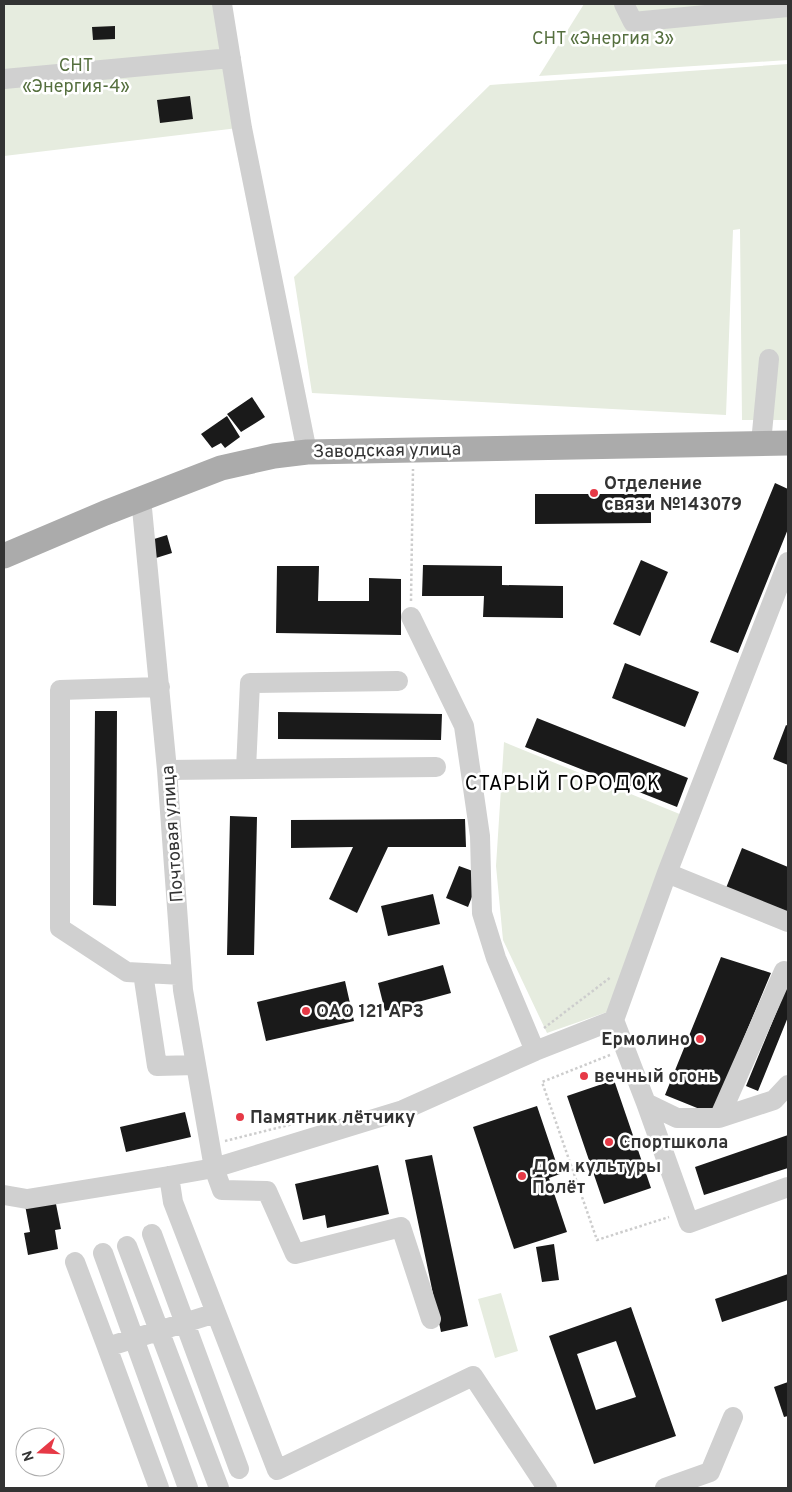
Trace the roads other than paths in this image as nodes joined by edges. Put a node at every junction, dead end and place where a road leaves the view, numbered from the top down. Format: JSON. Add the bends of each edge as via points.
{"nodes":[{"id":1,"x":222,"y":4,"type":"edge"},
{"id":2,"x":624,"y":4,"type":"edge"},
{"id":3,"x":788,"y":7,"type":"edge"},
{"id":4,"x":231,"y":58,"type":"junction"},
{"id":5,"x":4,"y":79,"type":"edge"},
{"id":6,"x":769,"y":359,"type":"dead end"},
{"id":7,"x":762,"y":443,"type":"junction"},
{"id":8,"x":788,"y":443,"type":"edge"},
{"id":9,"x":307,"y":452,"type":"junction"},
{"id":10,"x":141,"y":498,"type":"junction"},
{"id":11,"x":4,"y":556,"type":"edge"},
{"id":12,"x":788,"y":562,"type":"edge"},
{"id":13,"x":411,"y":617,"type":"road end"},
{"id":14,"x":398,"y":681,"type":"dead end"},
{"id":15,"x":160,"y":687,"type":"junction"},
{"id":16,"x":436,"y":767,"type":"dead end"},
{"id":17,"x":246,"y":769,"type":"junction"},
{"id":18,"x":167,"y":770,"type":"junction"},
{"id":19,"x":667,"y":873,"type":"junction"},
{"id":20,"x":788,"y":922,"type":"edge"},
{"id":21,"x":784,"y":970,"type":"dead end"},
{"id":22,"x":143,"y":973,"type":"junction"},
{"id":23,"x":182,"y":975,"type":"junction"},
{"id":24,"x":614,"y":1020,"type":"junction"},
{"id":25,"x":532,"y":1044,"type":"junction"},
{"id":26,"x":196,"y":1065,"type":"junction"},
{"id":27,"x":788,"y":1085,"type":"edge"},
{"id":28,"x":646,"y":1103,"type":"junction"},
{"id":29,"x":719,"y":1118,"type":"junction"},
{"id":30,"x":214,"y":1168,"type":"junction"},
{"id":31,"x":169,"y":1176,"type":"junction"},
{"id":32,"x":788,"y":1187,"type":"edge"},
{"id":33,"x":4,"y":1195,"type":"edge"},
{"id":34,"x":152,"y":1234,"type":"dead end"},
{"id":35,"x":127,"y":1246,"type":"dead end"},
{"id":36,"x":103,"y":1253,"type":"dead end"},
{"id":37,"x":75,"y":1262,"type":"dead end"},
{"id":38,"x":216,"y":1313,"type":"junction"},
{"id":39,"x":432,"y":1319,"type":"dead end"},
{"id":40,"x":185,"y":1323,"type":"junction"},
{"id":41,"x":159,"y":1331,"type":"junction"},
{"id":42,"x":134,"y":1338,"type":"junction"},
{"id":43,"x":107,"y":1347,"type":"junction"},
{"id":44,"x":244,"y":1386,"type":"junction"},
{"id":45,"x":214,"y":1400,"type":"junction"},
{"id":46,"x":189,"y":1411,"type":"junction"},
{"id":47,"x":733,"y":1417,"type":"dead end"},
{"id":48,"x":164,"y":1422,"type":"junction"},
{"id":49,"x":139,"y":1434,"type":"junction"},
{"id":50,"x":239,"y":1469,"type":"dead end"},
{"id":51,"x":158,"y":1488,"type":"edge"},
{"id":52,"x":188,"y":1488,"type":"edge"},
{"id":53,"x":219,"y":1488,"type":"edge"},
{"id":54,"x":547,"y":1488,"type":"edge"},
{"id":55,"x":665,"y":1488,"type":"edge"}],
"edges":[{"from":1,"to":4,"type":"street"},
{"from":2,"to":3,"type":"street","via":[[633,22]]},
{"from":4,"to":5,"type":"street"},
{"from":4,"to":9,"type":"street"},
{"from":6,"to":7,"type":"street"},
{"from":7,"to":8,"type":"main road","name":"Заводская улица"},
{"from":7,"to":9,"type":"main road","name":"Заводская улица"},
{"from":9,"to":10,"type":"main road","name":"Заводская улица","via":[[222,468]]},
{"from":10,"to":11,"type":"main road","name":"Заводская улица"},
{"from":10,"to":15,"type":"street","name":"Почтовая улица"},
{"from":12,"to":19,"type":"street"},
{"from":13,"to":25,"type":"street","via":[[464,726],[480,836],[482,913],[496,958]]},
{"from":14,"to":17,"type":"street","via":[[250,683]]},
{"from":15,"to":18,"type":"street","name":"Почтовая улица"},
{"from":15,"to":22,"type":"street","via":[[60,690],[60,928],[127,972]]},
{"from":16,"to":17,"type":"street"},
{"from":17,"to":18,"type":"street"},
{"from":18,"to":23,"type":"street","name":"Почтовая улица"},
{"from":19,"to":20,"type":"street"},
{"from":19,"to":24,"type":"street"},
{"from":21,"to":29,"type":"street"},
{"from":22,"to":23,"type":"street"},
{"from":22,"to":26,"type":"street","via":[[157,1066]]},
{"from":23,"to":26,"type":"street","name":"Почтовая улица"},
{"from":24,"to":25,"type":"street"},
{"from":24,"to":28,"type":"street"},
{"from":25,"to":30,"type":"street","via":[[403,1110]]},
{"from":26,"to":30,"type":"street","name":"Почтовая улица"},
{"from":27,"to":29,"type":"street","via":[[774,1100]]},
{"from":28,"to":29,"type":"street","via":[[677,1118]]},
{"from":28,"to":32,"type":"street","via":[[690,1223]]},
{"from":30,"to":31,"type":"street"},
{"from":30,"to":39,"type":"street","name":"Почтовая улица","via":[[222,1190],[267,1191],[295,1254],[402,1227]]},
{"from":31,"to":33,"type":"street","via":[[27,1199]]},
{"from":31,"to":38,"type":"street","via":[[173,1202]]},
{"from":34,"to":40,"type":"street"},
{"from":35,"to":41,"type":"street"},
{"from":36,"to":42,"type":"street"},
{"from":37,"to":43,"type":"street"},
{"from":38,"to":40,"type":"street"},
{"from":38,"to":44,"type":"street"},
{"from":40,"to":41,"type":"street"},
{"from":40,"to":45,"type":"street"},
{"from":41,"to":42,"type":"street"},
{"from":41,"to":46,"type":"street"},
{"from":42,"to":43,"type":"street"},
{"from":42,"to":48,"type":"street"},
{"from":43,"to":49,"type":"street"},
{"from":44,"to":45,"type":"street"},
{"from":44,"to":54,"type":"street","via":[[277,1470],[473,1376]]},
{"from":45,"to":46,"type":"street"},
{"from":45,"to":50,"type":"street"},
{"from":46,"to":48,"type":"street"},
{"from":46,"to":53,"type":"street"},
{"from":47,"to":55,"type":"street","via":[[710,1472]]},
{"from":48,"to":49,"type":"street"},
{"from":48,"to":52,"type":"street"},
{"from":49,"to":51,"type":"street"}]}
